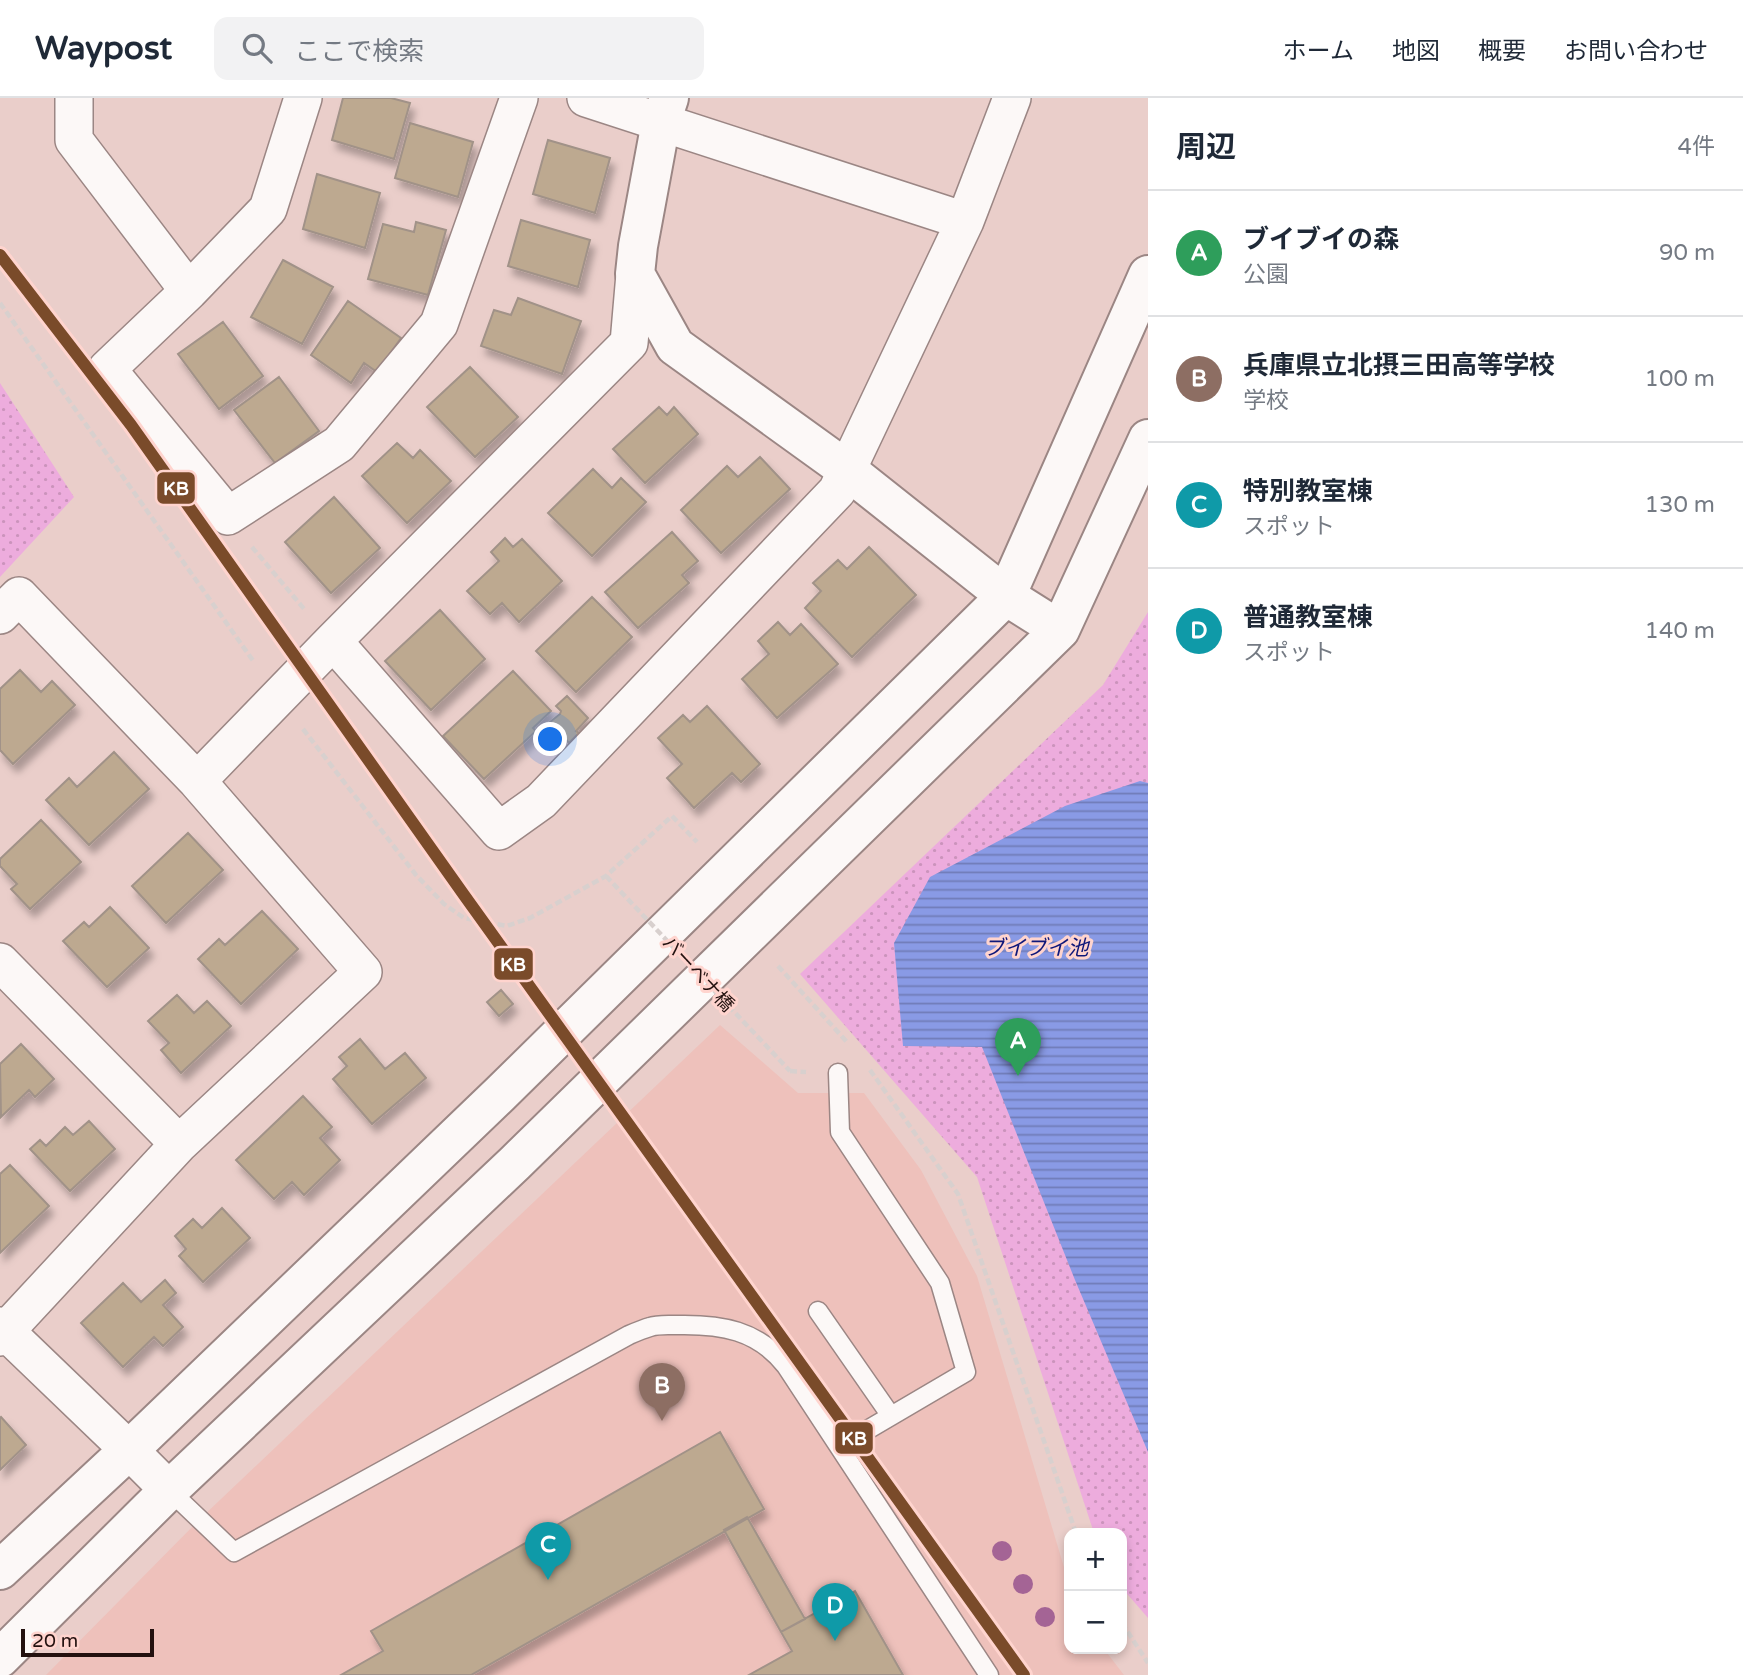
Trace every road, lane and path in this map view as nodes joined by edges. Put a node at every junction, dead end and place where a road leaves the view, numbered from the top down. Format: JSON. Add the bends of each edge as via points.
{"nodes":[{"id":1,"x":74,"y":98,"type":"edge"},
{"id":2,"x":303,"y":98,"type":"edge"},
{"id":3,"x":519,"y":98,"type":"edge"},
{"id":4,"x":586,"y":98,"type":"edge"},
{"id":5,"x":1012,"y":98,"type":"edge"},
{"id":6,"x":665,"y":110,"type":"edge"},
{"id":7,"x":965,"y":221,"type":"junction"},
{"id":8,"x":635,"y":274,"type":"junction"},
{"id":9,"x":1148,"y":275,"type":"edge"},
{"id":10,"x":189,"y":291,"type":"junction"},
{"id":11,"x":0,"y":303,"type":"edge"},
{"id":12,"x":1148,"y":439,"type":"edge"},
{"id":13,"x":847,"y":470,"type":"junction"},
{"id":14,"x":228,"y":516,"type":"junction"},
{"id":15,"x":1006,"y":596,"type":"junction"},
{"id":16,"x":0,"y":615,"type":"edge"},
{"id":17,"x":1060,"y":630,"type":"junction"},
{"id":18,"x":332,"y":642,"type":"junction"},
{"id":19,"x":279,"y":697,"type":"junction"},
{"id":20,"x":197,"y":781,"type":"junction"},
{"id":21,"x":725,"y":873,"type":"junction"},
{"id":22,"x":606,"y":876,"type":"junction"},
{"id":23,"x":749,"y":934,"type":"junction"},
{"id":24,"x":0,"y":962,"type":"edge"},
{"id":25,"x":849,"y":1044,"type":"dead end"},
{"id":26,"x":790,"y":1071,"type":"dead end"},
{"id":27,"x":838,"y":1073,"type":"dead end"},
{"id":28,"x":179,"y":1144,"type":"junction"},
{"id":29,"x":818,"y":1311,"type":"dead end"},
{"id":30,"x":2,"y":1332,"type":"edge"},
{"id":31,"x":891,"y":1416,"type":"junction"},
{"id":32,"x":840,"y":1446,"type":"junction"},
{"id":33,"x":129,"y":1450,"type":"junction"},
{"id":34,"x":169,"y":1490,"type":"junction"},
{"id":35,"x":0,"y":1570,"type":"edge"},
{"id":36,"x":1127,"y":1631,"type":"edge"},
{"id":37,"x":0,"y":1658,"type":"edge"},
{"id":38,"x":1148,"y":1663,"type":"edge"},
{"id":39,"x":989,"y":1675,"type":"edge"}],
"edges":[{"from":1,"to":10,"type":"street","via":[[74,140]]},
{"from":2,"to":10,"type":"street","via":[[268,209]]},
{"from":3,"to":14,"type":"street","via":[[439,324],[339,444]]},
{"from":4,"to":6,"type":"street"},
{"from":5,"to":7,"type":"street"},
{"from":6,"to":7,"type":"street"},
{"from":6,"to":8,"type":"street"},
{"from":7,"to":13,"type":"street"},
{"from":8,"to":13,"type":"street","via":[[675,346]]},
{"from":8,"to":18,"type":"street","via":[[629,343]]},
{"from":9,"to":15,"type":"street"},
{"from":10,"to":14,"type":"street","via":[[107,369]]},
{"from":11,"to":19,"type":"path"},
{"from":12,"to":17,"type":"street"},
{"from":13,"to":15,"type":"street"},
{"from":13,"to":18,"type":"street","via":[[837,491],[541,801],[499,831]]},
{"from":14,"to":18,"type":"path"},
{"from":15,"to":17,"type":"street"},
{"from":15,"to":21,"type":"street"},
{"from":16,"to":20,"type":"street","via":[[19,596]]},
{"from":17,"to":23,"type":"street"},
{"from":18,"to":19,"type":"street"},
{"from":19,"to":20,"type":"street"},
{"from":19,"to":22,"type":"path","via":[[416,875],[443,904],[464,918],[507,926]]},
{"from":20,"to":28,"type":"street","via":[[363,972]]},
{"from":21,"to":22,"type":"path","via":[[672,816]]},
{"from":21,"to":33,"type":"street"},
{"from":22,"to":26,"type":"path","name":"バーベナ橋","bridge":true},
{"from":23,"to":25,"type":"path"},
{"from":23,"to":34,"type":"street"},
{"from":24,"to":28,"type":"street"},
{"from":27,"to":31,"type":"lane","via":[[840,1132],[940,1283],[966,1372]]},
{"from":28,"to":30,"type":"street"},
{"from":29,"to":31,"type":"lane"},
{"from":30,"to":33,"type":"street"},
{"from":31,"to":32,"type":"lane"},
{"from":32,"to":34,"type":"lane","via":[[786,1366],[760,1341],[719,1326],[652,1326],[234,1552]]},
{"from":32,"to":39,"type":"lane"},
{"from":33,"to":34,"type":"street"},
{"from":33,"to":35,"type":"street"},
{"from":34,"to":37,"type":"street"},
{"from":36,"to":38,"type":"path"}]}
